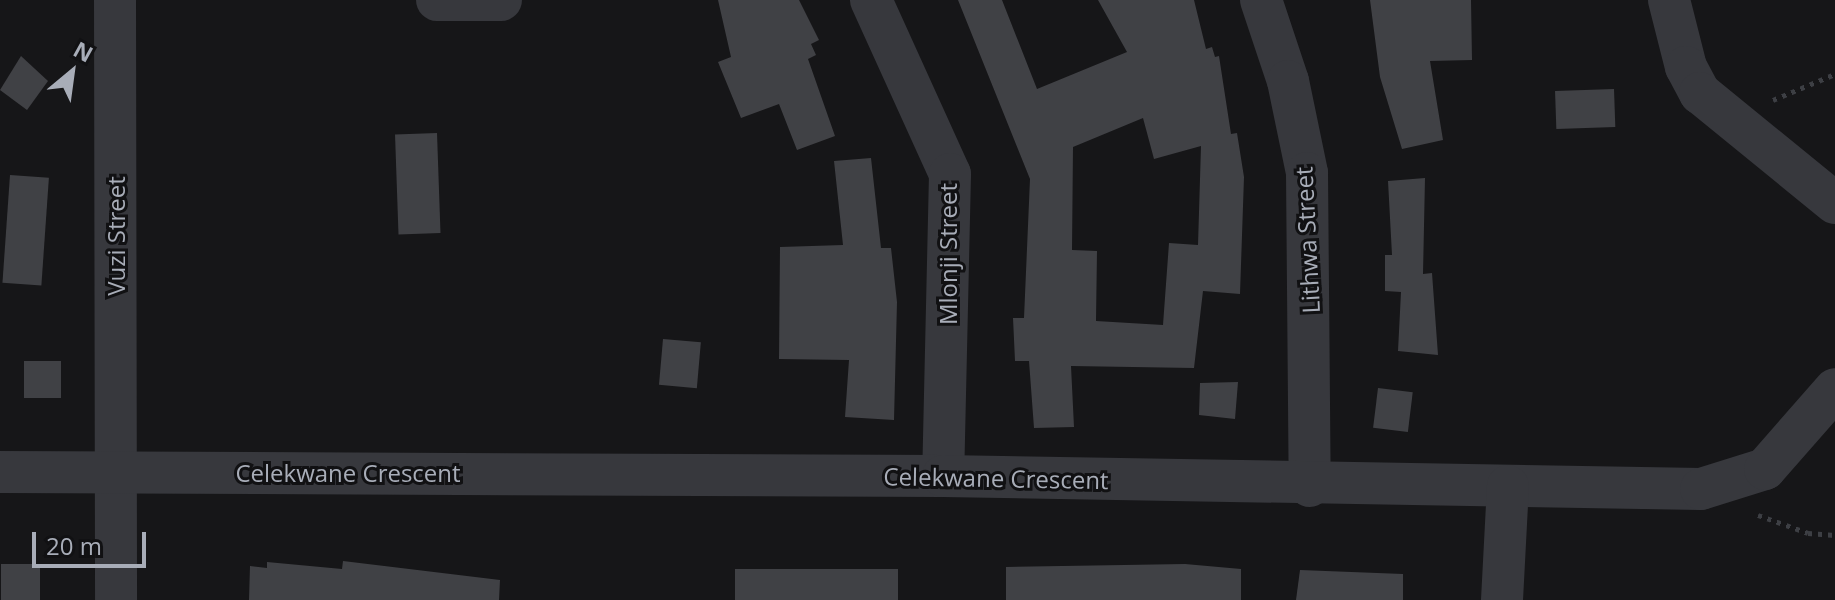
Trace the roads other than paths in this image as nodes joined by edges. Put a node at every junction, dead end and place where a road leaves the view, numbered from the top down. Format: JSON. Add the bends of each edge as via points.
{"nodes":[{"id":1,"x":115,"y":0,"type":"edge"},
{"id":2,"x":437,"y":0,"type":"edge"},
{"id":3,"x":501,"y":0,"type":"edge"},
{"id":4,"x":871,"y":0,"type":"edge"},
{"id":5,"x":1261,"y":0,"type":"edge"},
{"id":6,"x":1669,"y":0,"type":"edge"},
{"id":7,"x":1835,"y":203,"type":"edge"},
{"id":8,"x":1835,"y":389,"type":"edge"},
{"id":9,"x":117,"y":471,"type":"junction"},
{"id":10,"x":0,"y":472,"type":"edge"},
{"id":11,"x":943,"y":476,"type":"junction"},
{"id":12,"x":1310,"y":486,"type":"junction"},
{"id":13,"x":1508,"y":486,"type":"junction"},
{"id":14,"x":116,"y":600,"type":"edge"},
{"id":15,"x":1502,"y":600,"type":"edge"}],
"edges":[{"from":1,"to":9,"type":"street","name":"Vuzi Street"},
{"from":2,"to":3,"type":"street"},
{"from":4,"to":11,"type":"street","name":"Mlonji Street","via":[[950,174]]},
{"from":5,"to":12,"type":"street","name":"Lithwa Street","via":[[1288,81],[1307,173]]},
{"from":6,"to":7,"type":"street","via":[[1686,67],[1700,93]]},
{"from":8,"to":13,"type":"street","name":"Celekwane Crescent","via":[[1765,469],[1731,481],[1701,489]]},
{"from":9,"to":10,"type":"street","name":"Celekwane Crescent"},
{"from":9,"to":11,"type":"street","name":"Celekwane Crescent"},
{"from":9,"to":14,"type":"street","name":"Vuzi Street"},
{"from":11,"to":12,"type":"street","name":"Celekwane Crescent"},
{"from":12,"to":13,"type":"street","name":"Celekwane Crescent"},
{"from":13,"to":15,"type":"street"}]}
